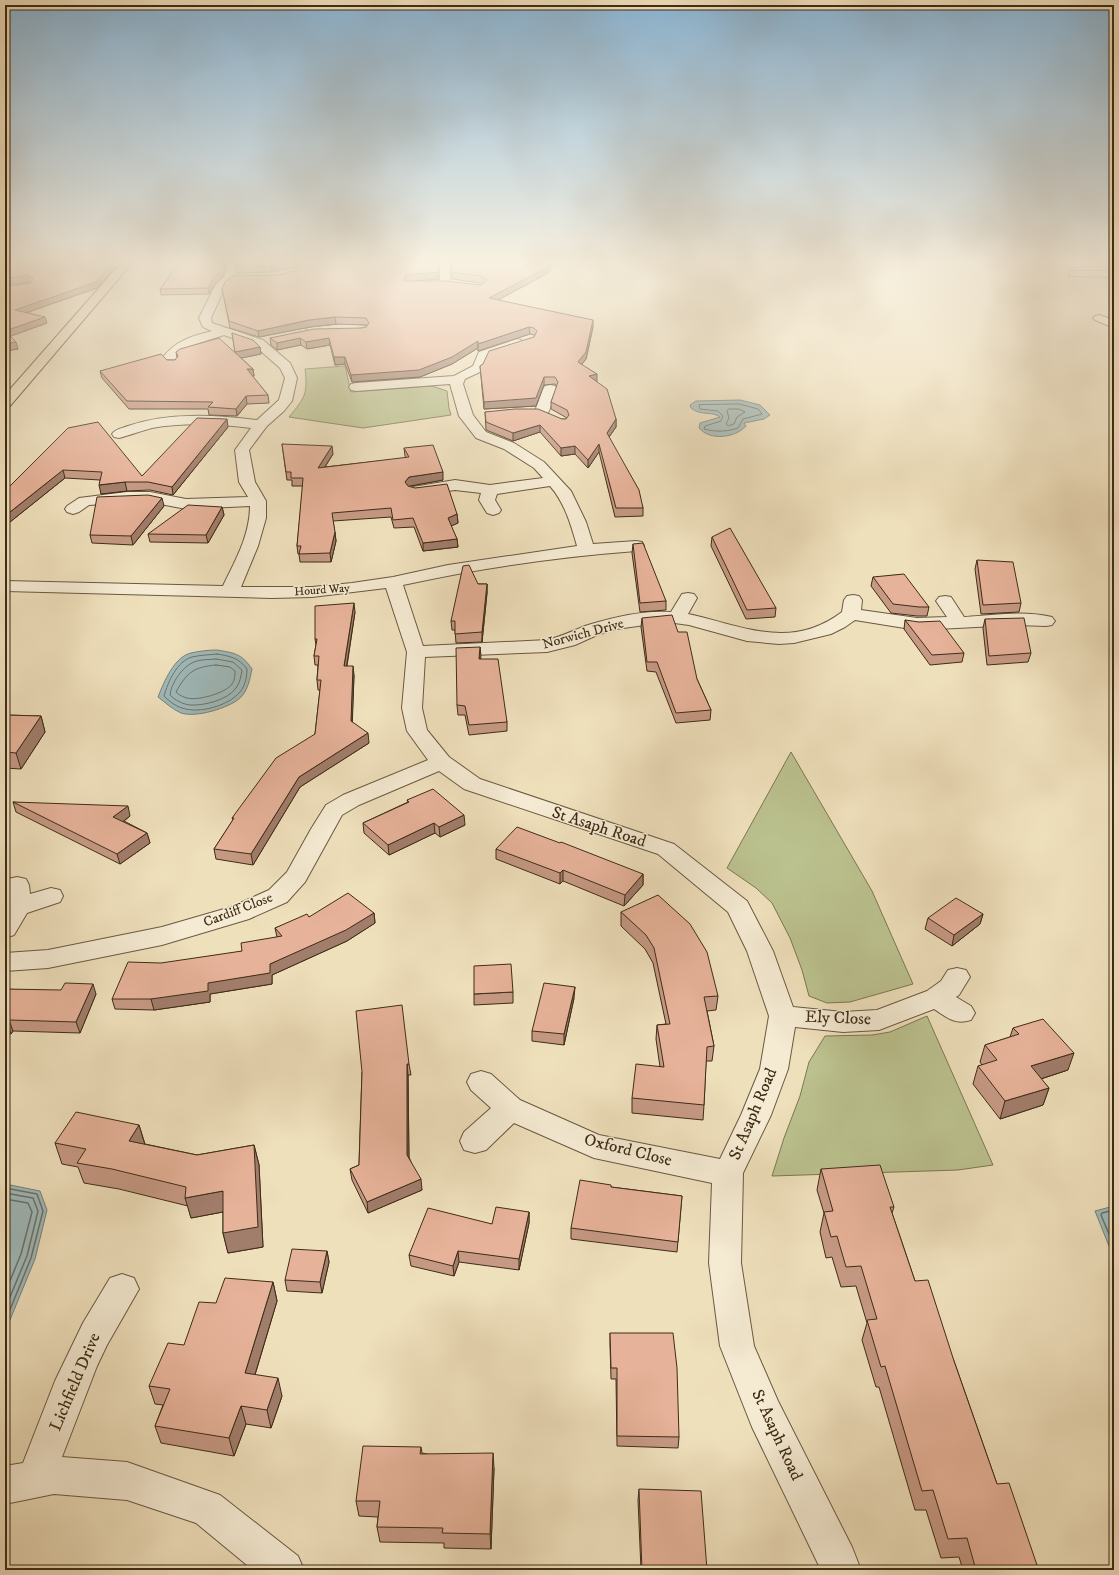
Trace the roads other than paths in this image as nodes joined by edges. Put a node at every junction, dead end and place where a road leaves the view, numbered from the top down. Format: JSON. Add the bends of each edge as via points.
{"nodes":[{"id":1,"x":63,"y":336,"type":"edge"},
{"id":2,"x":207,"y":336,"type":"edge"},
{"id":3,"x":247,"y":336,"type":"edge"},
{"id":4,"x":504,"y":337,"type":"edge"},
{"id":5,"x":155,"y":360,"type":"edge"},
{"id":6,"x":458,"y":380,"type":"junction"},
{"id":7,"x":356,"y":387,"type":"dead end"},
{"id":8,"x":550,"y":389,"type":"dead end"},
{"id":9,"x":5,"y":403,"type":"edge"},
{"id":10,"x":542,"y":411,"type":"junction"},
{"id":11,"x":527,"y":412,"type":"edge"},
{"id":12,"x":481,"y":415,"type":"dead end"},
{"id":13,"x":466,"y":416,"type":"junction"},
{"id":14,"x":555,"y":418,"type":"edge"},
{"id":15,"x":260,"y":425,"type":"junction"},
{"id":16,"x":119,"y":434,"type":"dead end"},
{"id":17,"x":553,"y":482,"type":"junction"},
{"id":18,"x":415,"y":490,"type":"edge"},
{"id":19,"x":490,"y":490,"type":"junction"},
{"id":20,"x":77,"y":501,"type":"dead end"},
{"id":21,"x":258,"y":501,"type":"junction"},
{"id":22,"x":494,"y":510,"type":"dead end"},
{"id":23,"x":636,"y":546,"type":"edge"},
{"id":24,"x":586,"y":550,"type":"junction"},
{"id":25,"x":393,"y":582,"type":"junction"},
{"id":26,"x":5,"y":586,"type":"edge"},
{"id":27,"x":230,"y":591,"type":"junction"},
{"id":28,"x":688,"y":598,"type":"dead end"},
{"id":29,"x":946,"y":601,"type":"dead end"},
{"id":30,"x":677,"y":618,"type":"junction"},
{"id":31,"x":1046,"y":621,"type":"dead end"},
{"id":32,"x":959,"y":622,"type":"junction"},
{"id":33,"x":416,"y":652,"type":"junction"},
{"id":34,"x":441,"y":762,"type":"junction"},
{"id":35,"x":51,"y":896,"type":"dead end"},
{"id":36,"x":5,"y":929,"type":"edge"},
{"id":37,"x":5,"y":962,"type":"edge"},
{"id":38,"x":957,"y":977,"type":"dead end"},
{"id":39,"x":936,"y":998,"type":"junction"},
{"id":40,"x":961,"y":1013,"type":"dead end"},
{"id":41,"x":783,"y":1016,"type":"junction"},
{"id":42,"x":480,"y":1082,"type":"dead end"},
{"id":43,"x":510,"y":1108,"type":"junction"},
{"id":44,"x":475,"y":1141,"type":"dead end"},
{"id":45,"x":728,"y":1173,"type":"junction"},
{"id":46,"x":122,"y":1289,"type":"dead end"},
{"id":47,"x":20,"y":1482,"type":"edge"},
{"id":48,"x":284,"y":1570,"type":"edge"},
{"id":49,"x":841,"y":1570,"type":"edge"}],
"edges":[{"from":1,"to":9,"type":"main road"},
{"from":2,"to":5,"type":"street","via":[[179,348],[170,361]]},
{"from":3,"to":15,"type":"street","via":[[265,341],[286,366],[291,378],[285,401]]},
{"from":4,"to":6,"type":"street","via":[[526,340],[483,355],[478,368],[460,376]]},
{"from":6,"to":7,"type":"street"},
{"from":6,"to":13,"type":"street","via":[[456,384]]},
{"from":8,"to":10,"type":"street"},
{"from":10,"to":11,"type":"street"},
{"from":10,"to":14,"type":"street"},
{"from":12,"to":13,"type":"street"},
{"from":13,"to":17,"type":"street","via":[[481,434],[509,446],[539,465]]},
{"from":15,"to":16,"type":"street","via":[[198,421],[132,422]]},
{"from":15,"to":21,"type":"street","via":[[242,450],[247,482]]},
{"from":17,"to":19,"type":"street"},
{"from":17,"to":24,"type":"street","via":[[566,494]]},
{"from":18,"to":19,"type":"street","via":[[455,485]]},
{"from":19,"to":22,"type":"street","via":[[487,500]]},
{"from":20,"to":21,"type":"street","via":[[150,497],[186,504]]},
{"from":21,"to":27,"type":"street","via":[[258,518],[250,546]]},
{"from":23,"to":24,"type":"street","name":"Hourd Way"},
{"from":24,"to":25,"type":"street","name":"Hourd Way","via":[[455,569]]},
{"from":25,"to":27,"type":"street","name":"Hourd Way","via":[[312,592]]},
{"from":25,"to":33,"type":"street","name":"St Asaph Road"},
{"from":26,"to":27,"type":"street","name":"Hourd Way"},
{"from":28,"to":30,"type":"street"},
{"from":29,"to":32,"type":"street"},
{"from":30,"to":32,"type":"street","name":"Norwich Drive","via":[[734,633],[789,638],[812,635],[833,628],[852,607],[917,624]]},
{"from":30,"to":33,"type":"street","name":"Norwich Drive","via":[[619,622],[547,646]]},
{"from":31,"to":32,"type":"street","name":"Norwich Drive"},
{"from":33,"to":34,"type":"street","name":"St Asaph Road","via":[[412,708],[417,731]]},
{"from":34,"to":37,"type":"street","name":"Cardiff Close","via":[[334,810],[297,876],[278,896],[240,913],[162,936],[48,959]]},
{"from":34,"to":41,"type":"street","name":"St Asaph Road","via":[[472,784],[666,849],[738,907],[760,951]]},
{"from":35,"to":36,"type":"street","via":[[18,896]]},
{"from":38,"to":39,"type":"street","name":"Ely Close","via":[[950,988]]},
{"from":39,"to":40,"type":"street"},
{"from":39,"to":41,"type":"street","name":"Ely Close","via":[[879,1020],[843,1022]]},
{"from":41,"to":45,"type":"street","name":"St Asaph Road","via":[[774,1068],[756,1115]]},
{"from":42,"to":43,"type":"street","name":"Oxford Close"},
{"from":43,"to":44,"type":"street"},
{"from":43,"to":45,"type":"street","name":"Oxford Close","via":[[594,1146]]},
{"from":45,"to":49,"type":"street","name":"St Asaph Road","via":[[725,1263],[737,1346],[765,1414]]},
{"from":46,"to":47,"type":"street","name":"Lichfield Drive","via":[[106,1312],[83,1355]]},
{"from":47,"to":48,"type":"street","name":"Lichfield Drive","via":[[54,1475],[127,1481],[206,1508]]}]}
